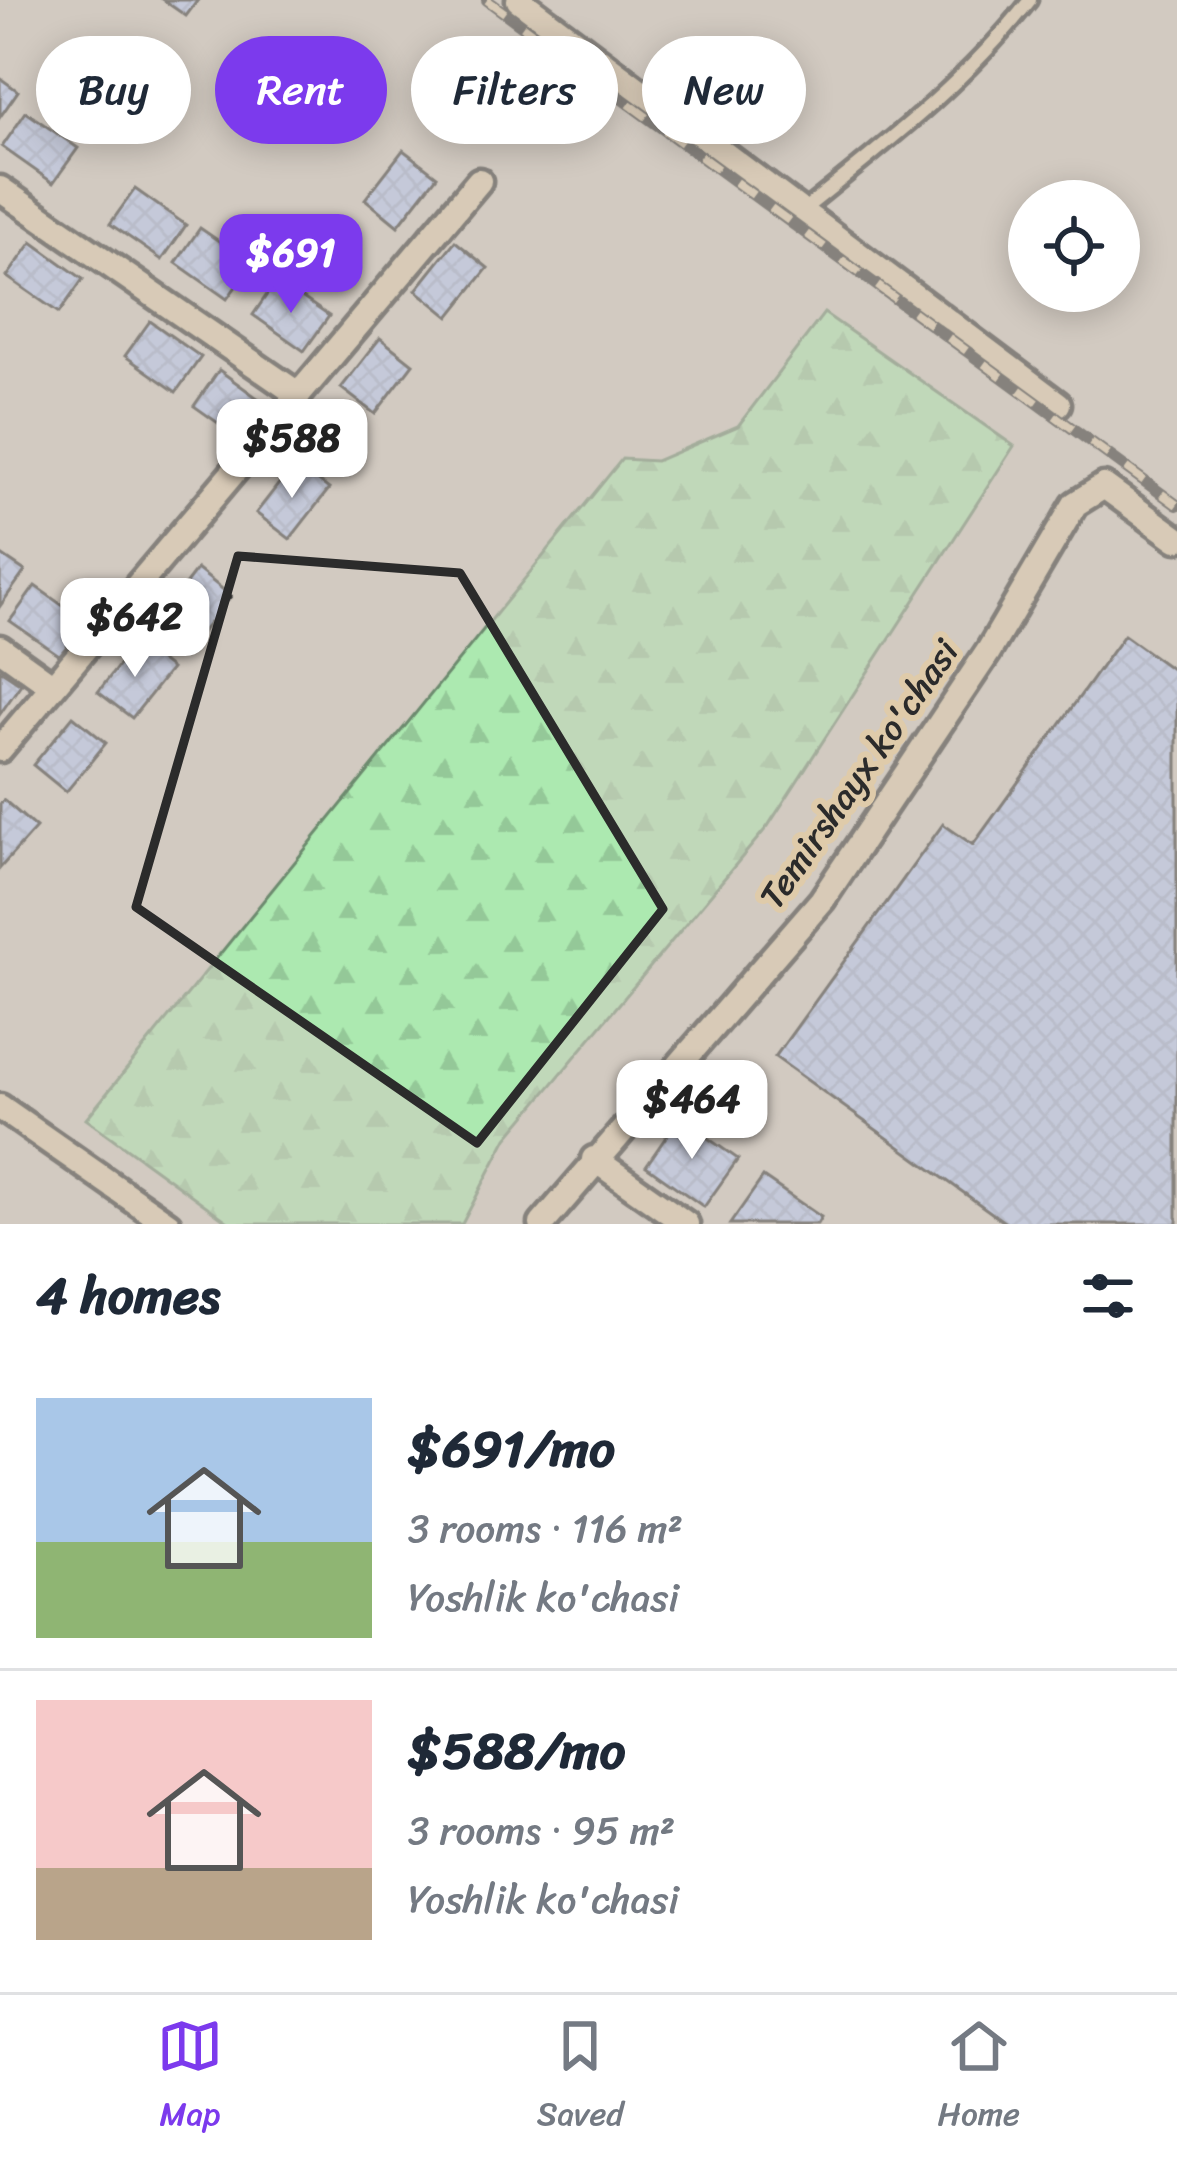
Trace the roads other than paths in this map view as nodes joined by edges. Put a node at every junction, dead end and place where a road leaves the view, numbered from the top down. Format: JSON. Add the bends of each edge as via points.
{"nodes":[{"id":1,"x":519,"y":0,"type":"edge"},
{"id":2,"x":1030,"y":0,"type":"edge"},
{"id":3,"x":479,"y":181,"type":"dead end"},
{"id":4,"x":0,"y":189,"type":"edge"},
{"id":5,"x":801,"y":212,"type":"junction"},
{"id":6,"x":299,"y":395,"type":"junction"},
{"id":7,"x":1058,"y":404,"type":"dead end"},
{"id":8,"x":1177,"y":539,"type":"edge"},
{"id":9,"x":0,"y":648,"type":"edge"},
{"id":10,"x":53,"y":686,"type":"junction"},
{"id":11,"x":0,"y":748,"type":"edge"},
{"id":12,"x":0,"y":1107,"type":"edge"},
{"id":13,"x":594,"y":1159,"type":"junction"},
{"id":14,"x":168,"y":1224,"type":"edge"},
{"id":15,"x":542,"y":1224,"type":"edge"},
{"id":16,"x":686,"y":1224,"type":"edge"}],
"edges":[{"from":1,"to":5,"type":"street"},
{"from":2,"to":5,"type":"lane","via":[[937,102]]},
{"from":3,"to":6,"type":"street"},
{"from":4,"to":6,"type":"street"},
{"from":5,"to":7,"type":"street"},
{"from":6,"to":10,"type":"street"},
{"from":8,"to":13,"type":"street","name":"Temirshayx ko'chasi","via":[[1104,486],[1075,504],[988,652],[822,900]]},
{"from":9,"to":10,"type":"street"},
{"from":10,"to":11,"type":"street"},
{"from":12,"to":14,"type":"street"},
{"from":13,"to":15,"type":"street","name":"Temirshayx ko'chasi"},
{"from":13,"to":16,"type":"street"}]}
